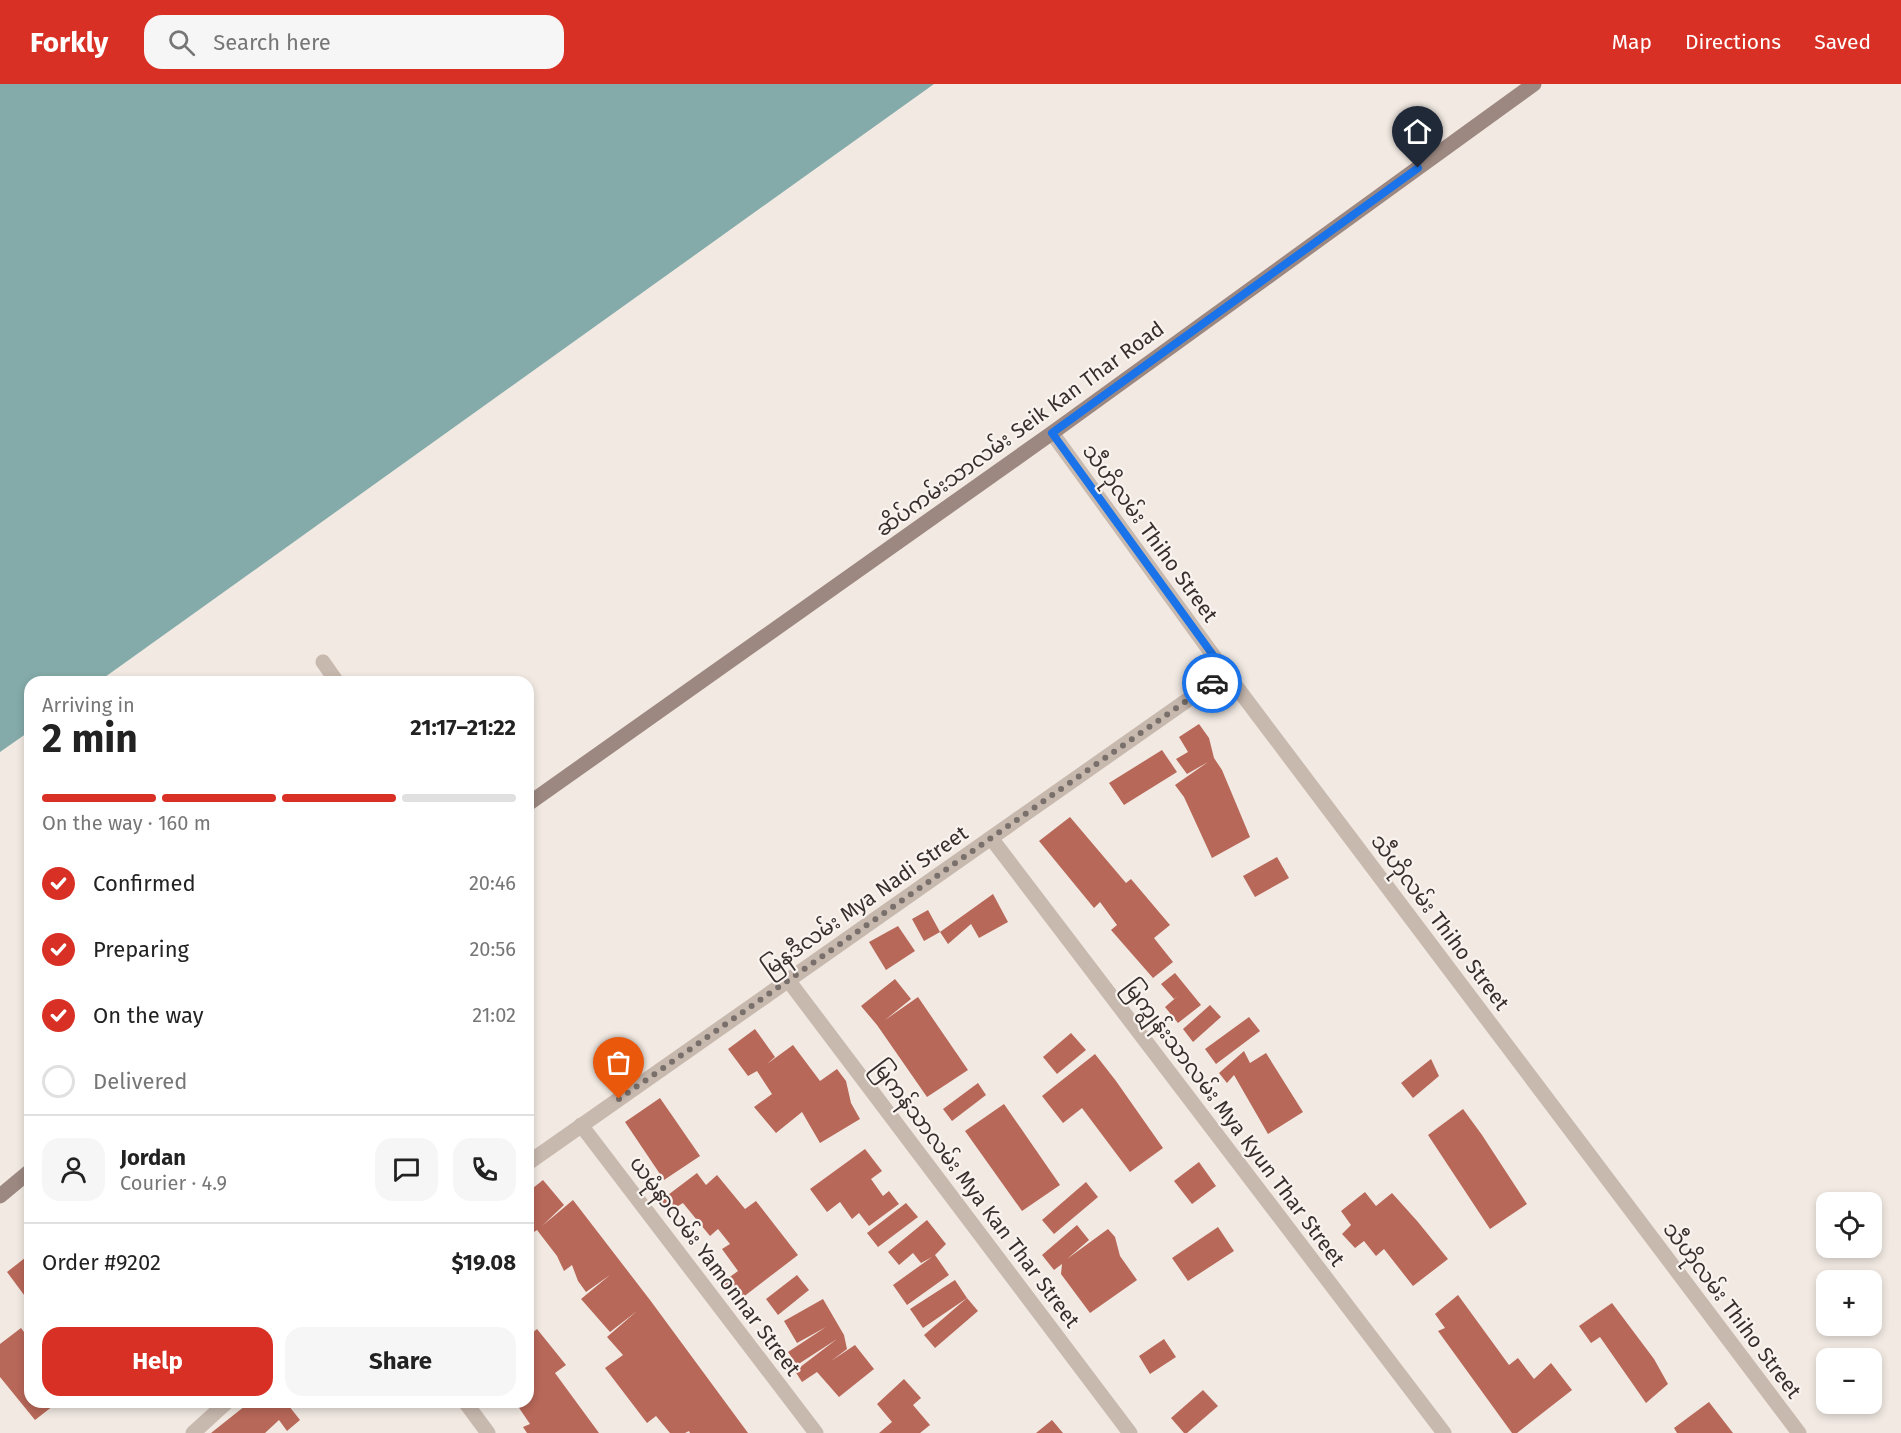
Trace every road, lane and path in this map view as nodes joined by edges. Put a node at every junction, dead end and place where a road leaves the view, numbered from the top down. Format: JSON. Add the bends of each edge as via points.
{"nodes":[{"id":1,"x":1534,"y":84,"type":"edge"},
{"id":2,"x":1052,"y":433,"type":"junction"},
{"id":3,"x":323,"y":662,"type":"dead end"},
{"id":4,"x":1226,"y":673,"type":"junction"},
{"id":5,"x":333,"y":676,"type":"edge"},
{"id":6,"x":534,"y":800,"type":"edge"},
{"id":7,"x":991,"y":838,"type":"junction"},
{"id":8,"x":788,"y":980,"type":"junction"},
{"id":9,"x":581,"y":1125,"type":"junction"},
{"id":10,"x":534,"y":1159,"type":"edge"},
{"id":11,"x":24,"y":1176,"type":"edge"},
{"id":12,"x":0,"y":1196,"type":"edge"},
{"id":13,"x":220,"y":1408,"type":"edge"},
{"id":14,"x":469,"y":1408,"type":"edge"},
{"id":15,"x":193,"y":1433,"type":"edge"},
{"id":16,"x":488,"y":1433,"type":"edge"},
{"id":17,"x":816,"y":1433,"type":"edge"},
{"id":18,"x":1130,"y":1433,"type":"edge"},
{"id":19,"x":1444,"y":1433,"type":"edge"},
{"id":20,"x":1799,"y":1433,"type":"edge"}],
"edges":[{"from":1,"to":2,"type":"street","name":"ဆိပ်ကမ်းသာလမ်း Seik Kan Thar Road"},
{"from":2,"to":4,"type":"street","name":"သီဟိုလမ်း Thiho Street"},
{"from":2,"to":6,"type":"street","name":"ဆိပ်ကမ်းသာလမ်း Seik Kan Thar Road"},
{"from":3,"to":5,"type":"street"},
{"from":4,"to":7,"type":"street","name":"မြနဒီလမ်း Mya Nadi Street"},
{"from":4,"to":20,"type":"street","name":"သီဟိုလမ်း Thiho Street"},
{"from":7,"to":8,"type":"street","name":"မြနဒီလမ်း Mya Nadi Street"},
{"from":7,"to":19,"type":"street","name":"မြကျွန်းသာလမ်း Mya Kyun Thar Street"},
{"from":8,"to":9,"type":"street","name":"မြနဒီလမ်း Mya Nadi Street"},
{"from":8,"to":18,"type":"street","name":"မြကန်သာလမ်း Mya Kan Thar Street"},
{"from":9,"to":10,"type":"street","name":"မြနဒီလမ်း Mya Nadi Street"},
{"from":9,"to":17,"type":"street","name":"ယမုံနာလမ်း Yamonnar Street"},
{"from":11,"to":12,"type":"street"},
{"from":13,"to":15,"type":"street"},
{"from":14,"to":16,"type":"street"}]}
